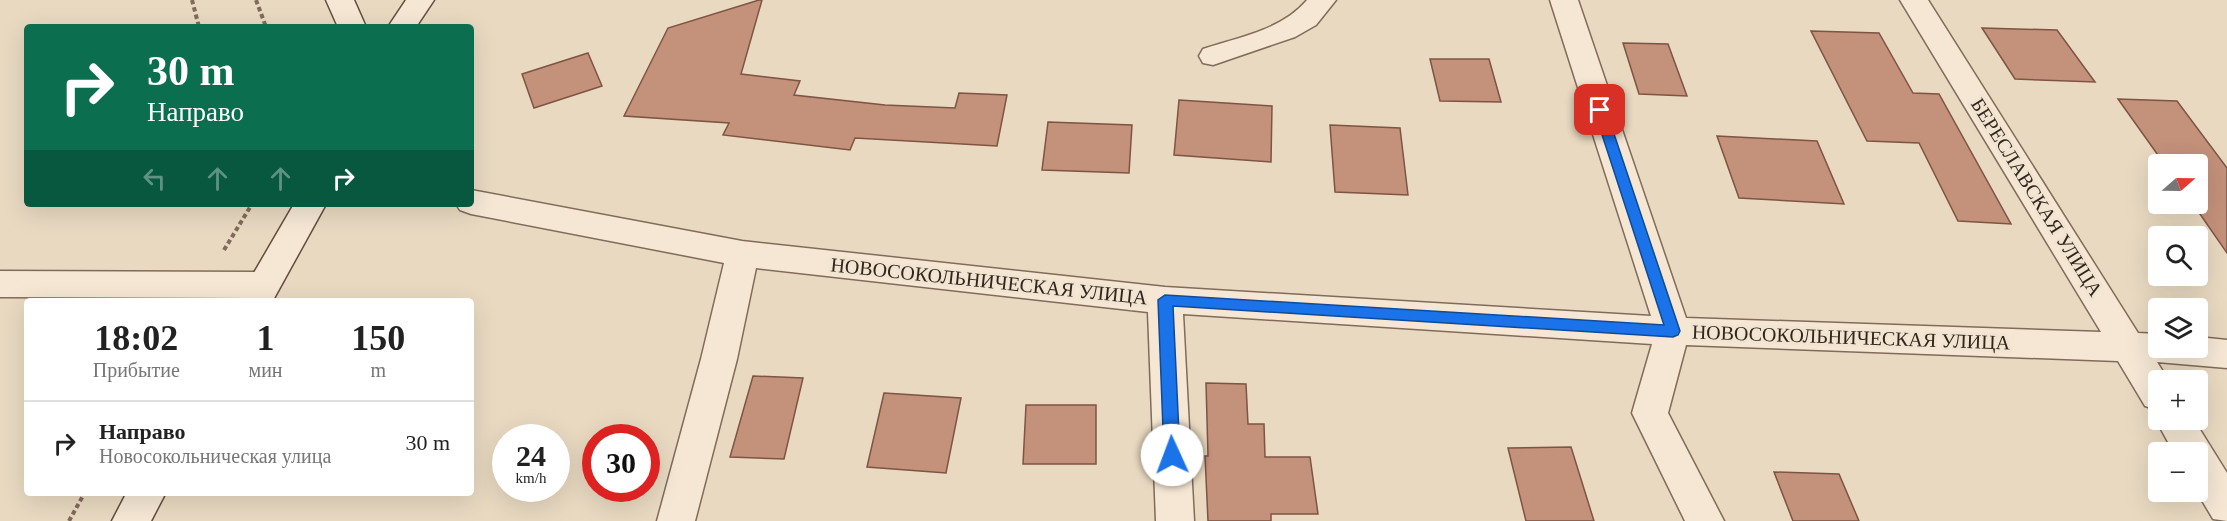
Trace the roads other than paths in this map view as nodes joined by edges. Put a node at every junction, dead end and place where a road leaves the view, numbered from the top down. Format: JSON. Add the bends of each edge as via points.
{"nodes":[{"id":1,"x":340,"y":0,"type":"edge"},
{"id":2,"x":420,"y":0,"type":"edge"},
{"id":3,"x":1322,"y":0,"type":"edge"},
{"id":4,"x":1564,"y":0,"type":"edge"},
{"id":5,"x":1914,"y":0,"type":"edge"},
{"id":6,"x":351,"y":24,"type":"edge"},
{"id":7,"x":404,"y":24,"type":"edge"},
{"id":8,"x":1213,"y":56,"type":"dead end"},
{"id":9,"x":474,"y":203,"type":"edge"},
{"id":10,"x":308,"y":207,"type":"edge"},
{"id":11,"x":741,"y":255,"type":"junction"},
{"id":12,"x":0,"y":284,"type":"edge"},
{"id":13,"x":258,"y":293,"type":"edge"},
{"id":14,"x":1165,"y":300,"type":"junction"},
{"id":15,"x":1673,"y":331,"type":"junction"},
{"id":16,"x":2148,"y":346,"type":"edge"},
{"id":17,"x":2148,"y":347,"type":"edge"},
{"id":18,"x":2208,"y":352,"type":"edge"},
{"id":19,"x":2227,"y":354,"type":"edge"},
{"id":20,"x":2208,"y":476,"type":"edge"},
{"id":21,"x":145,"y":496,"type":"edge"},
{"id":22,"x":2227,"y":507,"type":"edge"},
{"id":23,"x":131,"y":521,"type":"edge"},
{"id":24,"x":676,"y":521,"type":"edge"},
{"id":25,"x":1174,"y":521,"type":"edge"},
{"id":26,"x":1705,"y":521,"type":"edge"}],
"edges":[{"from":1,"to":6,"type":"street"},
{"from":2,"to":7,"type":"street"},
{"from":3,"to":8,"type":"street","via":[[1306,20],[1286,31]]},
{"from":4,"to":15,"type":"street"},
{"from":5,"to":16,"type":"street","name":"БЕРЕСЛАВСКАЯ УЛИЦА"},
{"from":9,"to":11,"type":"street","name":"НОВОСОКОЛЬНИЧЕСКАЯ УЛИЦА"},
{"from":10,"to":13,"type":"street"},
{"from":11,"to":14,"type":"street","name":"НОВОСОКОЛЬНИЧЕСКАЯ УЛИЦА"},
{"from":11,"to":24,"type":"street"},
{"from":12,"to":13,"type":"street","via":[[202,285]]},
{"from":14,"to":15,"type":"street","name":"НОВОСОКОЛЬНИЧЕСКАЯ УЛИЦА"},
{"from":14,"to":25,"type":"street"},
{"from":15,"to":17,"type":"street","name":"НОВОСОКОЛЬНИЧЕСКАЯ УЛИЦА"},
{"from":15,"to":26,"type":"street","via":[[1650,413]]},
{"from":18,"to":19,"type":"street","name":"НОВОСОКОЛЬНИЧЕСКАЯ УЛИЦА"},
{"from":20,"to":22,"type":"street"},
{"from":21,"to":23,"type":"street"}]}
